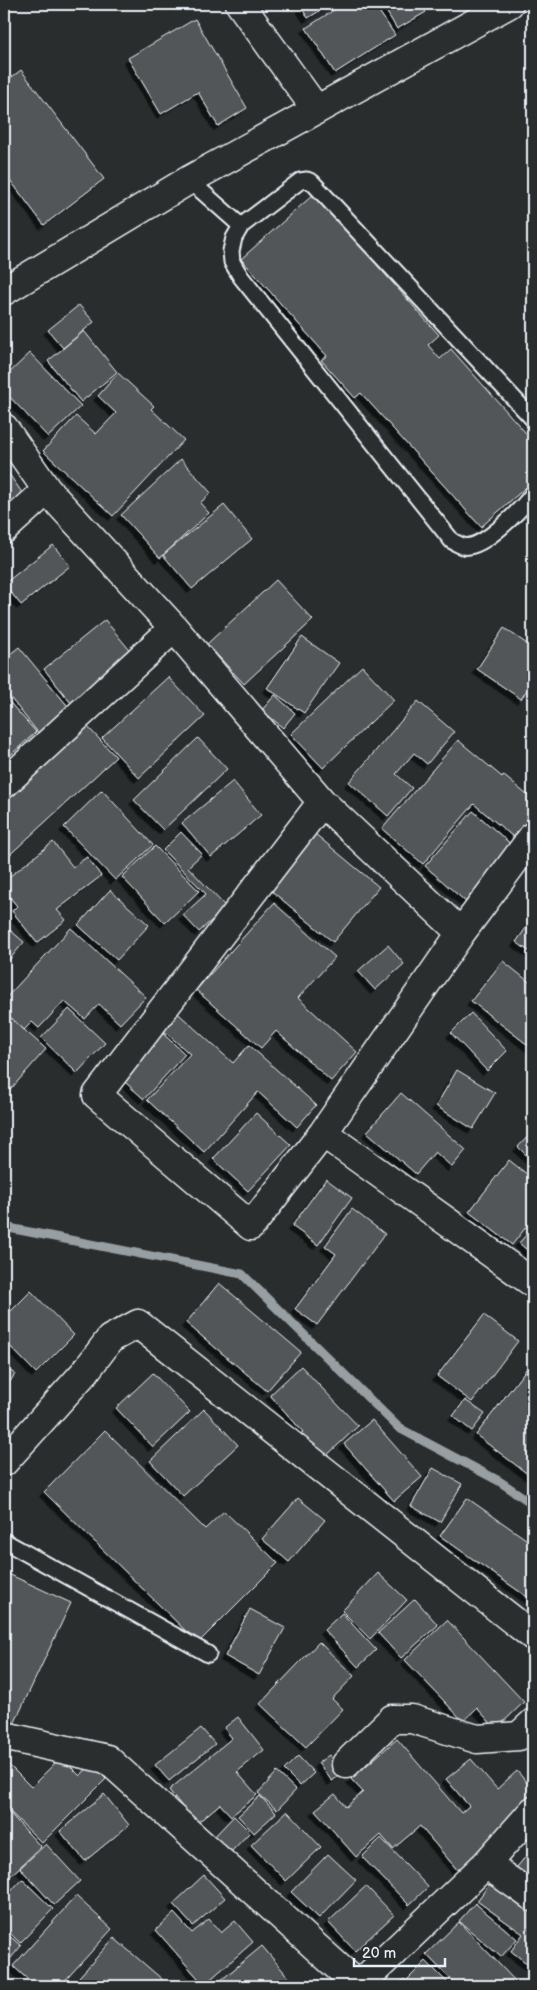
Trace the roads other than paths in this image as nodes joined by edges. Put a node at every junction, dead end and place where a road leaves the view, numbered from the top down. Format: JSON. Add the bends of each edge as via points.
{"nodes":[{"id":1,"x":240,"y":4,"type":"edge"},
{"id":2,"x":508,"y":4,"type":"edge"},
{"id":3,"x":316,"y":109,"type":"junction"},
{"id":4,"x":189,"y":180,"type":"junction"},
{"id":5,"x":241,"y":226,"type":"junction"},
{"id":6,"x":4,"y":291,"type":"edge"},
{"id":7,"x":533,"y":420,"type":"edge"},
{"id":8,"x":4,"y":428,"type":"edge"},
{"id":9,"x":48,"y":490,"type":"junction"},
{"id":10,"x":533,"y":494,"type":"edge"},
{"id":11,"x":4,"y":529,"type":"edge"},
{"id":12,"x":174,"y":628,"type":"junction"},
{"id":13,"x":4,"y":784,"type":"edge"},
{"id":14,"x":322,"y":802,"type":"junction"},
{"id":15,"x":533,"y":836,"type":"edge"},
{"id":16,"x":461,"y":934,"type":"junction"},
{"id":17,"x":323,"y":1133,"type":"junction"},
{"id":18,"x":533,"y":1283,"type":"edge"},
{"id":19,"x":4,"y":1462,"type":"edge"},
{"id":20,"x":4,"y":1542,"type":"edge"},
{"id":21,"x":533,"y":1636,"type":"edge"},
{"id":22,"x":208,"y":1654,"type":"dead end"},
{"id":23,"x":533,"y":1723,"type":"edge"},
{"id":24,"x":4,"y":1736,"type":"edge"},
{"id":25,"x":346,"y":1764,"type":"dead end"},
{"id":26,"x":533,"y":1811,"type":"edge"},
{"id":27,"x":486,"y":1864,"type":"junction"},
{"id":28,"x":533,"y":1897,"type":"edge"},
{"id":29,"x":358,"y":1986,"type":"edge"}],
"edges":[{"from":1,"to":3,"type":"street"},
{"from":2,"to":3,"type":"street"},
{"from":3,"to":4,"type":"street"},
{"from":4,"to":5,"type":"lane"},
{"from":4,"to":6,"type":"street"},
{"from":5,"to":7,"type":"lane","via":[[300,181],[312,182]]},
{"from":5,"to":10,"type":"lane","via":[[231,251],[232,262],[241,277],[452,541],[464,547],[477,544],[516,514]]},
{"from":8,"to":9,"type":"street"},
{"from":9,"to":11,"type":"street"},
{"from":9,"to":12,"type":"street"},
{"from":12,"to":13,"type":"street"},
{"from":12,"to":14,"type":"street"},
{"from":14,"to":16,"type":"street"},
{"from":14,"to":17,"type":"street","via":[[98,1095],[251,1226]]},
{"from":15,"to":16,"type":"street"},
{"from":16,"to":17,"type":"street"},
{"from":17,"to":18,"type":"street"},
{"from":19,"to":21,"type":"street","via":[[85,1372],[110,1339],[138,1324]]},
{"from":20,"to":22,"type":"lane"},
{"from":23,"to":25,"type":"street","via":[[519,1736],[477,1739],[412,1719],[392,1719]]},
{"from":24,"to":29,"type":"street","via":[[107,1759]]},
{"from":26,"to":27,"type":"street"},
{"from":27,"to":28,"type":"street"},
{"from":27,"to":29,"type":"street"}]}
